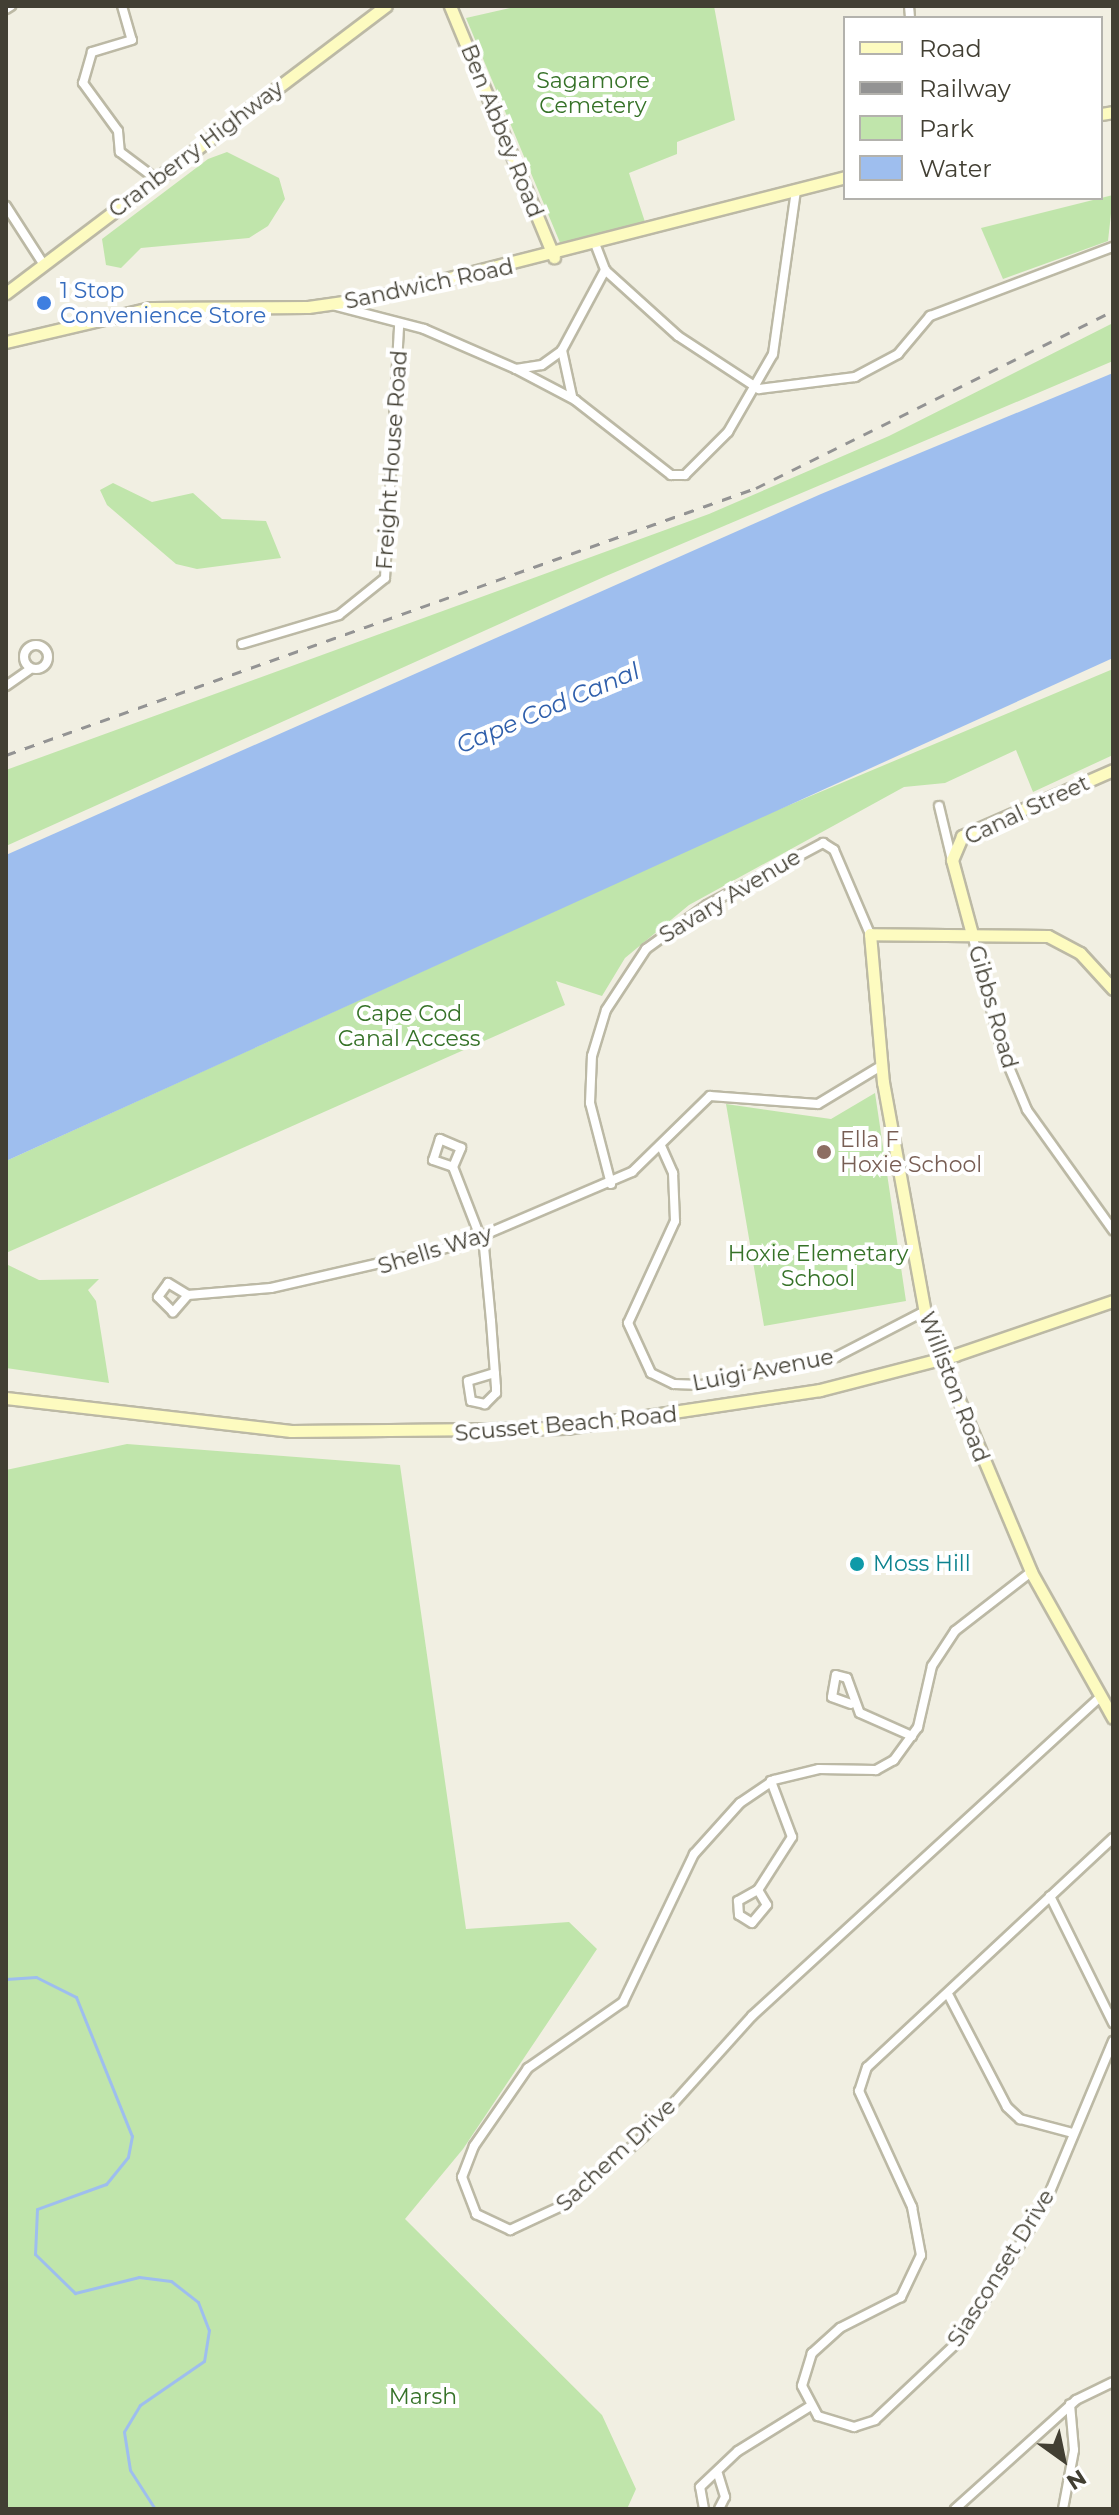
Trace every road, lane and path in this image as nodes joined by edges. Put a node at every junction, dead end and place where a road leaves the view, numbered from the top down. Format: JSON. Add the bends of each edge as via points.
{"nodes":[{"id":1,"x":11,"y":6,"type":"edge"},
{"id":2,"x":122,"y":6,"type":"edge"},
{"id":3,"x":386,"y":6,"type":"edge"},
{"id":4,"x":450,"y":6,"type":"edge"},
{"id":5,"x":6,"y":9,"type":"edge"},
{"id":6,"x":843,"y":178,"type":"edge"},
{"id":7,"x":156,"y":179,"type":"junction"},
{"id":8,"x":796,"y":190,"type":"junction"},
{"id":9,"x":6,"y":206,"type":"edge"},
{"id":10,"x":596,"y":246,"type":"junction"},
{"id":11,"x":1113,"y":247,"type":"edge"},
{"id":12,"x":554,"y":257,"type":"junction"},
{"id":13,"x":44,"y":265,"type":"junction"},
{"id":14,"x":605,"y":270,"type":"junction"},
{"id":15,"x":6,"y":293,"type":"edge"},
{"id":16,"x":331,"y":305,"type":"junction"},
{"id":17,"x":399,"y":324,"type":"junction"},
{"id":18,"x":6,"y":342,"type":"edge"},
{"id":19,"x":562,"y":350,"type":"junction"},
{"id":20,"x":516,"y":369,"type":"junction"},
{"id":21,"x":759,"y":389,"type":"junction"},
{"id":22,"x":575,"y":400,"type":"junction"},
{"id":23,"x":242,"y":644,"type":"dead end"},
{"id":24,"x":29,"y":670,"type":"dead end"},
{"id":25,"x":6,"y":686,"type":"edge"},
{"id":26,"x":1113,"y":770,"type":"edge"},
{"id":27,"x":939,"y":806,"type":"dead end"},
{"id":28,"x":952,"y":860,"type":"junction"},
{"id":29,"x":870,"y":934,"type":"junction"},
{"id":30,"x":972,"y":934,"type":"junction"},
{"id":31,"x":1113,"y":989,"type":"edge"},
{"id":32,"x":881,"y":1066,"type":"junction"},
{"id":33,"x":661,"y":1146,"type":"junction"},
{"id":34,"x":453,"y":1167,"type":"dead end"},
{"id":35,"x":611,"y":1184,"type":"junction"},
{"id":36,"x":1113,"y":1230,"type":"edge"},
{"id":37,"x":483,"y":1237,"type":"junction"},
{"id":38,"x":188,"y":1295,"type":"dead end"},
{"id":39,"x":1113,"y":1301,"type":"edge"},
{"id":40,"x":923,"y":1312,"type":"junction"},
{"id":41,"x":941,"y":1359,"type":"junction"},
{"id":42,"x":495,"y":1373,"type":"junction"},
{"id":43,"x":6,"y":1398,"type":"edge"},
{"id":44,"x":1031,"y":1572,"type":"junction"},
{"id":45,"x":1100,"y":1697,"type":"junction"},
{"id":46,"x":851,"y":1704,"type":"dead end"},
{"id":47,"x":1113,"y":1718,"type":"edge"},
{"id":48,"x":912,"y":1736,"type":"junction"},
{"id":49,"x":771,"y":1781,"type":"junction"},
{"id":50,"x":1113,"y":1838,"type":"edge"},
{"id":51,"x":758,"y":1890,"type":"dead end"},
{"id":52,"x":1050,"y":1896,"type":"junction"},
{"id":53,"x":948,"y":1994,"type":"junction"},
{"id":54,"x":1113,"y":2023,"type":"edge"},
{"id":55,"x":1113,"y":2041,"type":"edge"},
{"id":56,"x":1073,"y":2133,"type":"junction"},
{"id":57,"x":1113,"y":2382,"type":"edge"},
{"id":58,"x":1070,"y":2404,"type":"junction"},
{"id":59,"x":809,"y":2407,"type":"junction"},
{"id":60,"x":718,"y":2474,"type":"junction"},
{"id":61,"x":704,"y":2509,"type":"edge"},
{"id":62,"x":719,"y":2509,"type":"edge"},
{"id":63,"x":955,"y":2509,"type":"edge"},
{"id":64,"x":1063,"y":2509,"type":"edge"}],
"edges":[{"from":1,"to":5,"type":"street"},
{"from":2,"to":7,"type":"street","via":[[132,40],[92,52],[83,83],[118,131],[120,152]]},
{"from":3,"to":7,"type":"main road","name":"Cranberry Highway"},
{"from":4,"to":12,"type":"main road","name":"Ben Abbey Road"},
{"from":6,"to":8,"type":"main road","name":"Sandwich Road"},
{"from":7,"to":13,"type":"main road","name":"Cranberry Highway"},
{"from":8,"to":10,"type":"main road","name":"Sandwich Road"},
{"from":8,"to":21,"type":"street","via":[[780,326]]},
{"from":9,"to":13,"type":"street"},
{"from":10,"to":12,"type":"main road","name":"Sandwich Road"},
{"from":10,"to":14,"type":"street"},
{"from":11,"to":21,"type":"street","via":[[930,316],[898,354],[855,377]]},
{"from":12,"to":16,"type":"main road","name":"Sandwich Road"},
{"from":13,"to":15,"type":"main road","name":"Cranberry Highway"},
{"from":14,"to":19,"type":"street"},
{"from":14,"to":21,"type":"street","via":[[698,353]]},
{"from":16,"to":17,"type":"street"},
{"from":16,"to":18,"type":"main road","name":"Sandwich Road","via":[[151,308]]},
{"from":17,"to":20,"type":"street"},
{"from":17,"to":23,"type":"street","name":"Freight House Road","via":[[385,578],[339,615]]},
{"from":19,"to":20,"type":"street","via":[[542,365]]},
{"from":19,"to":22,"type":"street","via":[[563,378]]},
{"from":20,"to":22,"type":"street"},
{"from":21,"to":22,"type":"street","via":[[702,460],[680,476]]},
{"from":24,"to":25,"type":"street"},
{"from":26,"to":28,"type":"main road","name":"Canal Street","via":[[969,832]]},
{"from":27,"to":28,"type":"street","name":"Gibbs Road"},
{"from":28,"to":30,"type":"main road","name":"Gibbs Road"},
{"from":29,"to":30,"type":"main road"},
{"from":29,"to":32,"type":"main road","name":"Williston Road"},
{"from":29,"to":35,"type":"street","name":"Savary Avenue","via":[[828,843],[683,920],[623,980],[601,1024],[590,1103]]},
{"from":30,"to":31,"type":"main road","via":[[1060,940]]},
{"from":30,"to":36,"type":"street","name":"Gibbs Road","via":[[1001,1048],[1027,1110]]},
{"from":32,"to":33,"type":"street","name":"Shells Way","via":[[818,1104],[710,1096]]},
{"from":32,"to":40,"type":"main road","name":"Williston Road"},
{"from":33,"to":35,"type":"street","name":"Shells Way"},
{"from":33,"to":40,"type":"street","name":"Luigi Avenue","via":[[673,1173],[675,1221],[628,1323],[651,1373],[674,1384],[702,1385],[836,1357]]},
{"from":34,"to":37,"type":"street"},
{"from":35,"to":37,"type":"street","name":"Shells Way"},
{"from":37,"to":38,"type":"street","name":"Shells Way","via":[[326,1279]]},
{"from":37,"to":42,"type":"street"},
{"from":39,"to":41,"type":"main road","name":"Scusset Beach Road"},
{"from":40,"to":41,"type":"main road","name":"Williston Road"},
{"from":41,"to":43,"type":"main road","name":"Scusset Beach Road","via":[[734,1406],[501,1433],[244,1428]]},
{"from":41,"to":44,"type":"main road","name":"Williston Road"},
{"from":42,"to":42,"type":"street","via":[[494,1398],[471,1401],[468,1381]]},
{"from":44,"to":45,"type":"main road","name":"Williston Road"},
{"from":44,"to":48,"type":"street","via":[[955,1631],[932,1666]]},
{"from":45,"to":47,"type":"main road","name":"Williston Road"},
{"from":45,"to":49,"type":"street","name":"Sachem Drive","via":[[752,2016],[614,2163],[542,2221],[493,2228],[464,2190],[474,2146],[528,2068],[623,2002],[651,1957],[679,1876],[740,1803]]},
{"from":46,"to":48,"type":"street"},
{"from":48,"to":49,"type":"street","name":"Sachem Drive","via":[[876,1770],[819,1769]]},
{"from":49,"to":51,"type":"street","via":[[792,1837]]},
{"from":50,"to":52,"type":"street"},
{"from":52,"to":53,"type":"street"},
{"from":52,"to":54,"type":"street"},
{"from":53,"to":56,"type":"street","via":[[1007,2107],[1020,2119]]},
{"from":53,"to":59,"type":"street","via":[[867,2067],[859,2091],[912,2207],[921,2240],[917,2275],[895,2302],[840,2328],[812,2353],[802,2386]]},
{"from":55,"to":56,"type":"street","name":"Siasconset Drive"},
{"from":56,"to":59,"type":"street","name":"Siasconset Drive","via":[[1044,2206],[968,2329],[931,2372],[864,2425],[831,2424]]},
{"from":57,"to":58,"type":"street"},
{"from":58,"to":63,"type":"street"},
{"from":58,"to":64,"type":"street","via":[[1074,2450]]},
{"from":59,"to":60,"type":"street","via":[[738,2451]]},
{"from":60,"to":61,"type":"street","via":[[698,2492]]},
{"from":60,"to":62,"type":"street","via":[[725,2497]]}]}
